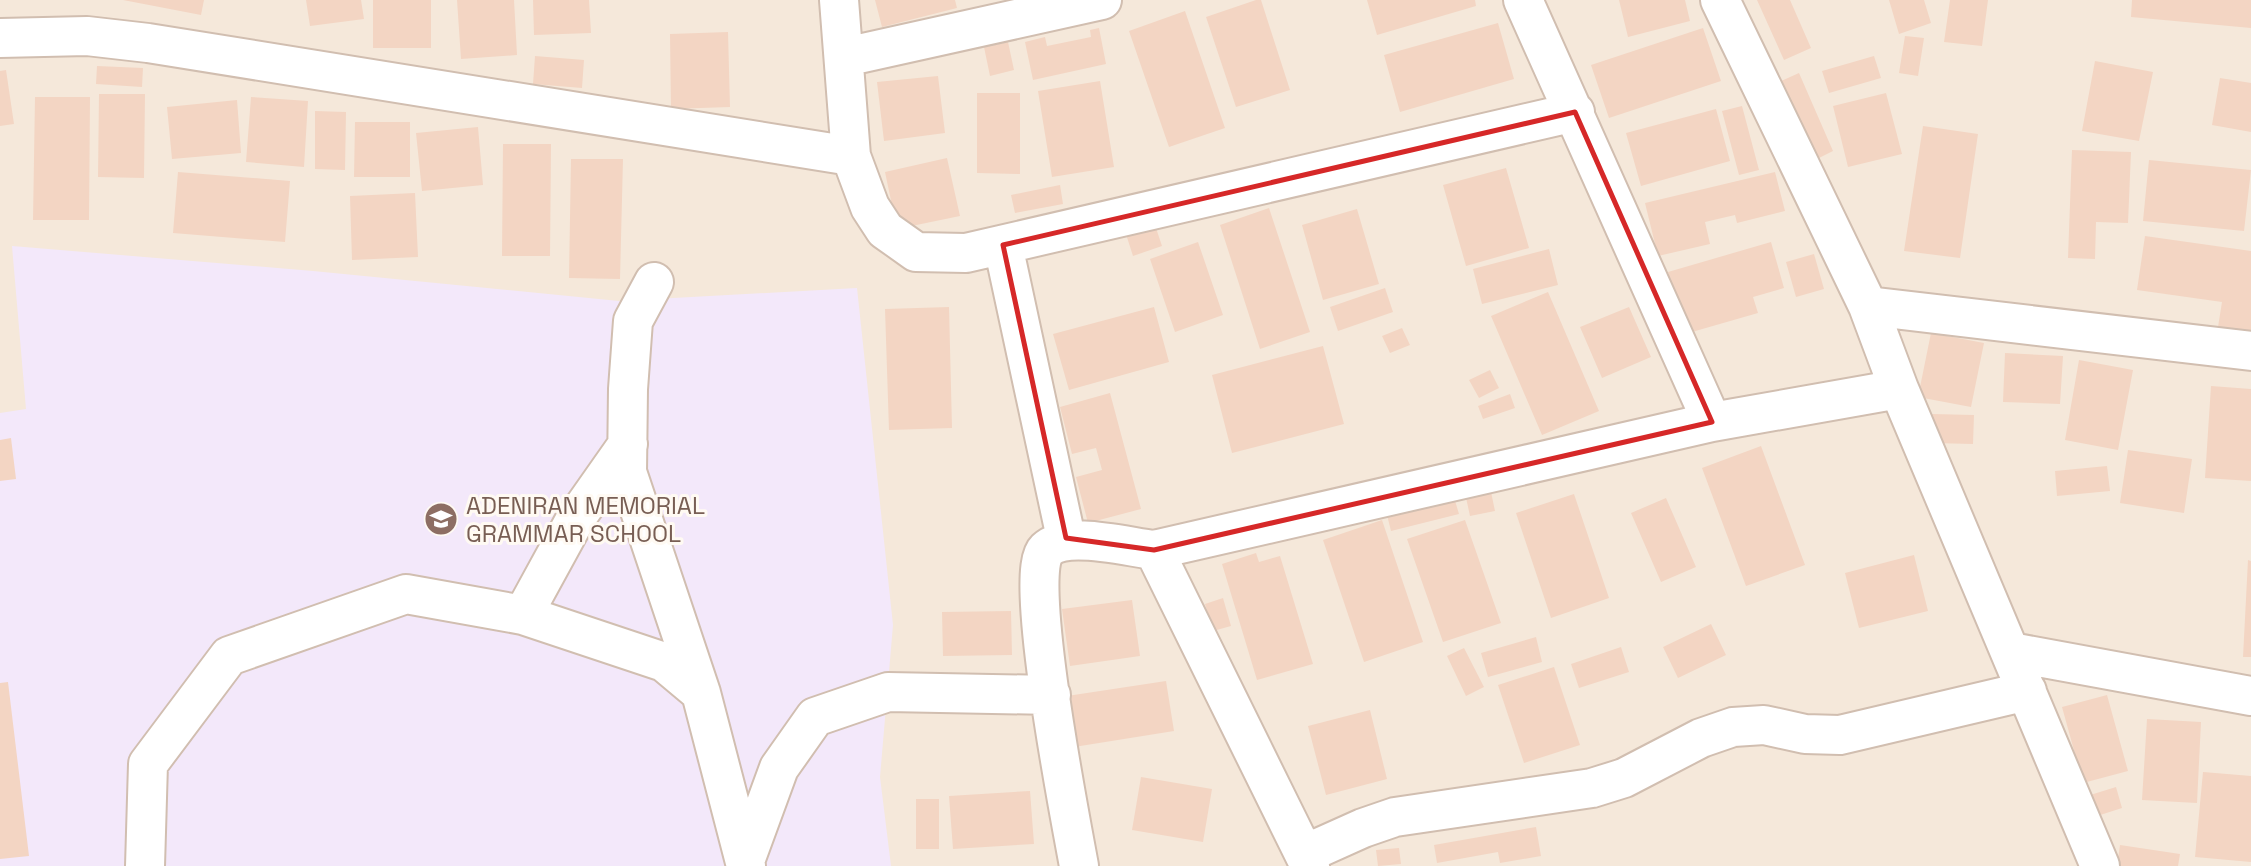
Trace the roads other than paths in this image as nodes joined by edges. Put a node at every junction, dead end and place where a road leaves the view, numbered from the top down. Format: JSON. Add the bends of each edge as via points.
{"nodes":[{"id":1,"x":838,"y":0,"type":"edge"},
{"id":2,"x":1102,"y":0,"type":"edge"},
{"id":3,"x":1523,"y":0,"type":"edge"},
{"id":4,"x":1720,"y":0,"type":"edge"},
{"id":5,"x":0,"y":38,"type":"edge"},
{"id":6,"x":845,"y":57,"type":"junction"},
{"id":7,"x":1574,"y":112,"type":"junction"},
{"id":8,"x":851,"y":156,"type":"junction"},
{"id":9,"x":1003,"y":245,"type":"junction"},
{"id":10,"x":654,"y":282,"type":"dead end"},
{"id":11,"x":1868,"y":306,"type":"junction"},
{"id":12,"x":2251,"y":351,"type":"edge"},
{"id":13,"x":1899,"y":389,"type":"junction"},
{"id":14,"x":1712,"y":422,"type":"junction"},
{"id":15,"x":628,"y":444,"type":"junction"},
{"id":16,"x":1066,"y":538,"type":"junction"},
{"id":17,"x":1154,"y":550,"type":"junction"},
{"id":18,"x":523,"y":615,"type":"junction"},
{"id":19,"x":2011,"y":652,"type":"junction"},
{"id":20,"x":2027,"y":691,"type":"junction"},
{"id":21,"x":701,"y":693,"type":"junction"},
{"id":22,"x":1051,"y":695,"type":"junction"},
{"id":23,"x":2251,"y":696,"type":"edge"},
{"id":24,"x":1308,"y":860,"type":"edge"},
{"id":25,"x":745,"y":864,"type":"edge"},
{"id":26,"x":145,"y":866,"type":"edge"},
{"id":27,"x":1079,"y":866,"type":"edge"},
{"id":28,"x":2100,"y":866,"type":"edge"}],
"edges":[{"from":1,"to":6,"type":"street"},
{"from":2,"to":6,"type":"street"},
{"from":3,"to":7,"type":"street"},
{"from":4,"to":11,"type":"street"},
{"from":5,"to":8,"type":"street","via":[[87,36],[148,43]]},
{"from":6,"to":8,"type":"street"},
{"from":7,"to":9,"type":"street"},
{"from":7,"to":14,"type":"street"},
{"from":8,"to":9,"type":"street","via":[[870,208],[885,230],[916,251],[966,253]]},
{"from":9,"to":16,"type":"street"},
{"from":10,"to":15,"type":"street","via":[[633,321]]},
{"from":11,"to":12,"type":"street"},
{"from":11,"to":13,"type":"street"},
{"from":13,"to":14,"type":"street"},
{"from":13,"to":19,"type":"street"},
{"from":14,"to":17,"type":"street"},
{"from":15,"to":18,"type":"street","via":[[576,518]]},
{"from":15,"to":21,"type":"street","via":[[627,472]]},
{"from":16,"to":17,"type":"street"},
{"from":16,"to":22,"type":"street","via":[[1045,550],[1038,564],[1043,653]]},
{"from":17,"to":24,"type":"street"},
{"from":18,"to":21,"type":"street","via":[[664,662]]},
{"from":18,"to":26,"type":"street","via":[[406,594],[229,656],[148,764]]},
{"from":19,"to":20,"type":"street"},
{"from":19,"to":23,"type":"street"},
{"from":20,"to":24,"type":"street","via":[[1840,735],[1805,734],[1764,725],[1733,727],[1701,738],[1624,778],[1592,788],[1395,817],[1363,828]]},
{"from":20,"to":28,"type":"street"},
{"from":21,"to":25,"type":"street"},
{"from":22,"to":25,"type":"street","via":[[888,691],[815,717],[779,768]]},
{"from":22,"to":27,"type":"street"}]}
